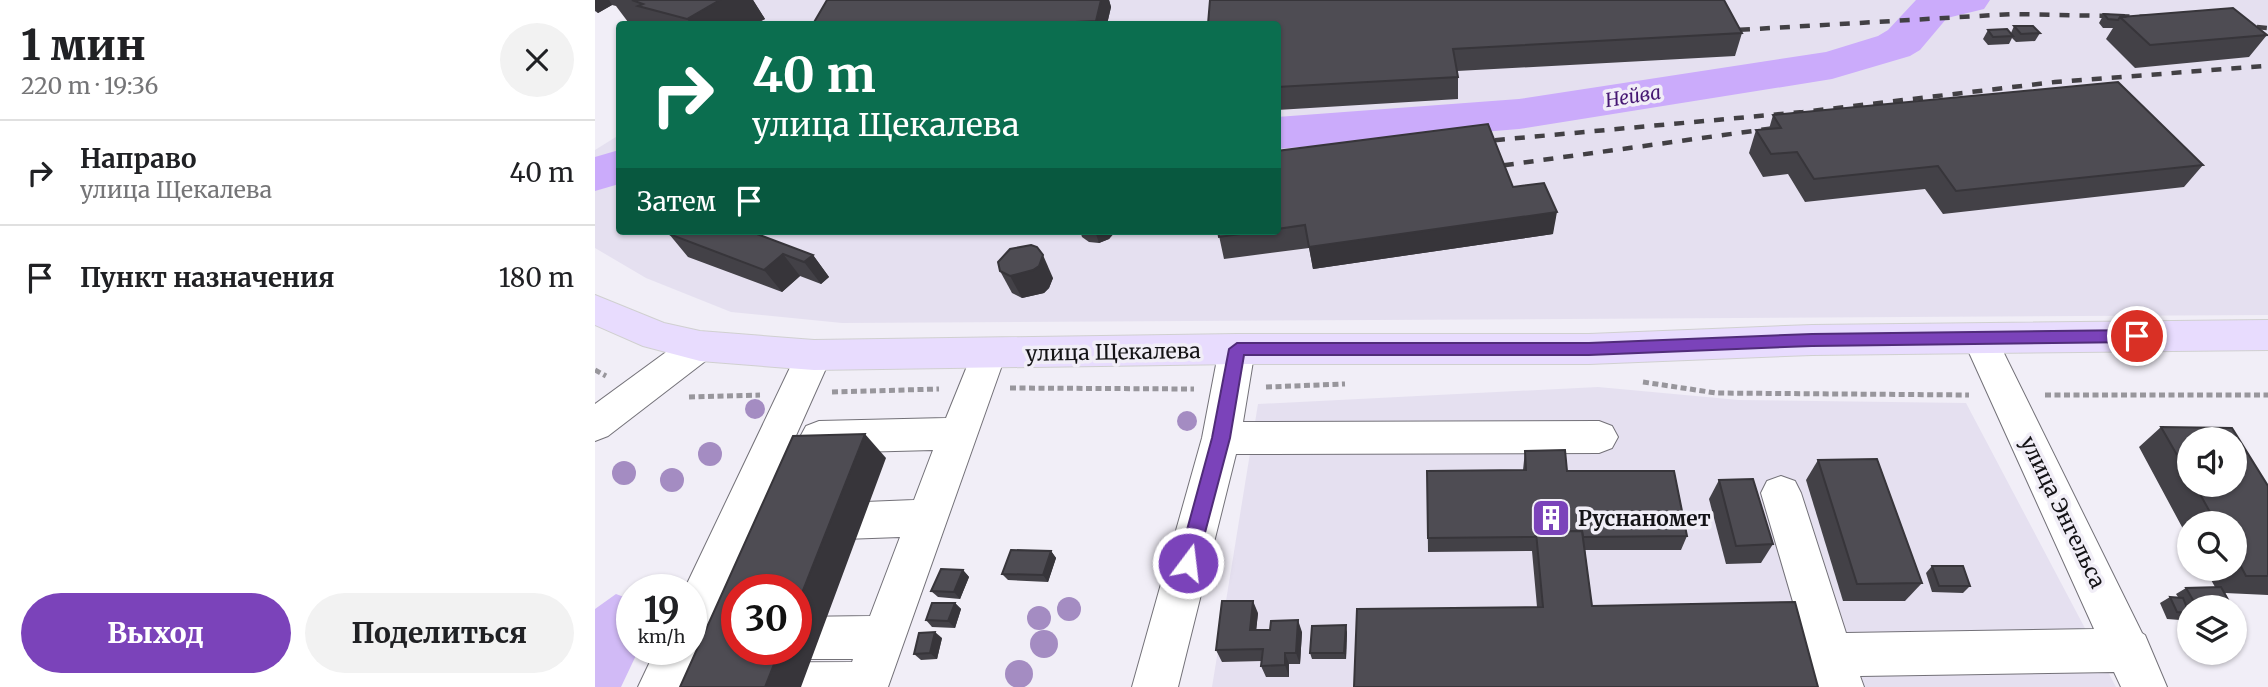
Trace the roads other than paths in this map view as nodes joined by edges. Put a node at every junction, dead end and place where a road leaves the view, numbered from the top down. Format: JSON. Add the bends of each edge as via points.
{"nodes":[{"id":1,"x":595,"y":309,"type":"edge"},
{"id":2,"x":2268,"y":335,"type":"edge"},
{"id":3,"x":1979,"y":337,"type":"junction"},
{"id":4,"x":700,"y":346,"type":"junction"},
{"id":5,"x":1237,"y":349,"type":"junction"},
{"id":6,"x":814,"y":355,"type":"junction"},
{"id":7,"x":982,"y":371,"type":"junction"},
{"id":8,"x":595,"y":425,"type":"edge"},
{"id":9,"x":959,"y":434,"type":"junction"},
{"id":10,"x":1599,"y":437,"type":"dead end"},
{"id":11,"x":1221,"y":438,"type":"junction"},
{"id":12,"x":776,"y":439,"type":"junction"},
{"id":13,"x":1781,"y":493,"type":"dead end"},
{"id":14,"x":928,"y":518,"type":"junction"},
{"id":15,"x":736,"y":524,"type":"junction"},
{"id":16,"x":707,"y":621,"type":"edge"},
{"id":17,"x":883,"y":637,"type":"junction"},
{"id":18,"x":812,"y":638,"type":"edge"},
{"id":19,"x":2137,"y":668,"type":"edge"},
{"id":20,"x":1837,"y":671,"type":"edge"},
{"id":21,"x":667,"y":674,"type":"edge"},
{"id":22,"x":865,"y":686,"type":"edge"},
{"id":23,"x":1155,"y":687,"type":"edge"}],
"edges":[{"from":1,"to":4,"type":"main road","name":"улица Щекалева","via":[[657,336]]},
{"from":2,"to":3,"type":"main road","name":"улица Щекалева"},
{"from":3,"to":5,"type":"main road","name":"улица Щекалева","via":[[1589,349]]},
{"from":3,"to":19,"type":"street","name":"улица Энгельса"},
{"from":4,"to":6,"type":"main road","name":"улица Щекалева"},
{"from":4,"to":8,"type":"street"},
{"from":5,"to":7,"type":"main road","name":"улица Щекалева"},
{"from":5,"to":11,"type":"street"},
{"from":6,"to":7,"type":"main road","name":"улица Щекалева"},
{"from":6,"to":12,"type":"street"},
{"from":7,"to":9,"type":"street"},
{"from":9,"to":12,"type":"street"},
{"from":9,"to":14,"type":"street"},
{"from":10,"to":11,"type":"street"},
{"from":11,"to":23,"type":"street"},
{"from":12,"to":15,"type":"street"},
{"from":13,"to":20,"type":"street"},
{"from":14,"to":15,"type":"street"},
{"from":14,"to":17,"type":"street"},
{"from":15,"to":16,"type":"street"},
{"from":17,"to":18,"type":"street"},
{"from":17,"to":22,"type":"street"},
{"from":19,"to":20,"type":"street"},
{"from":21,"to":22,"type":"street"}]}
